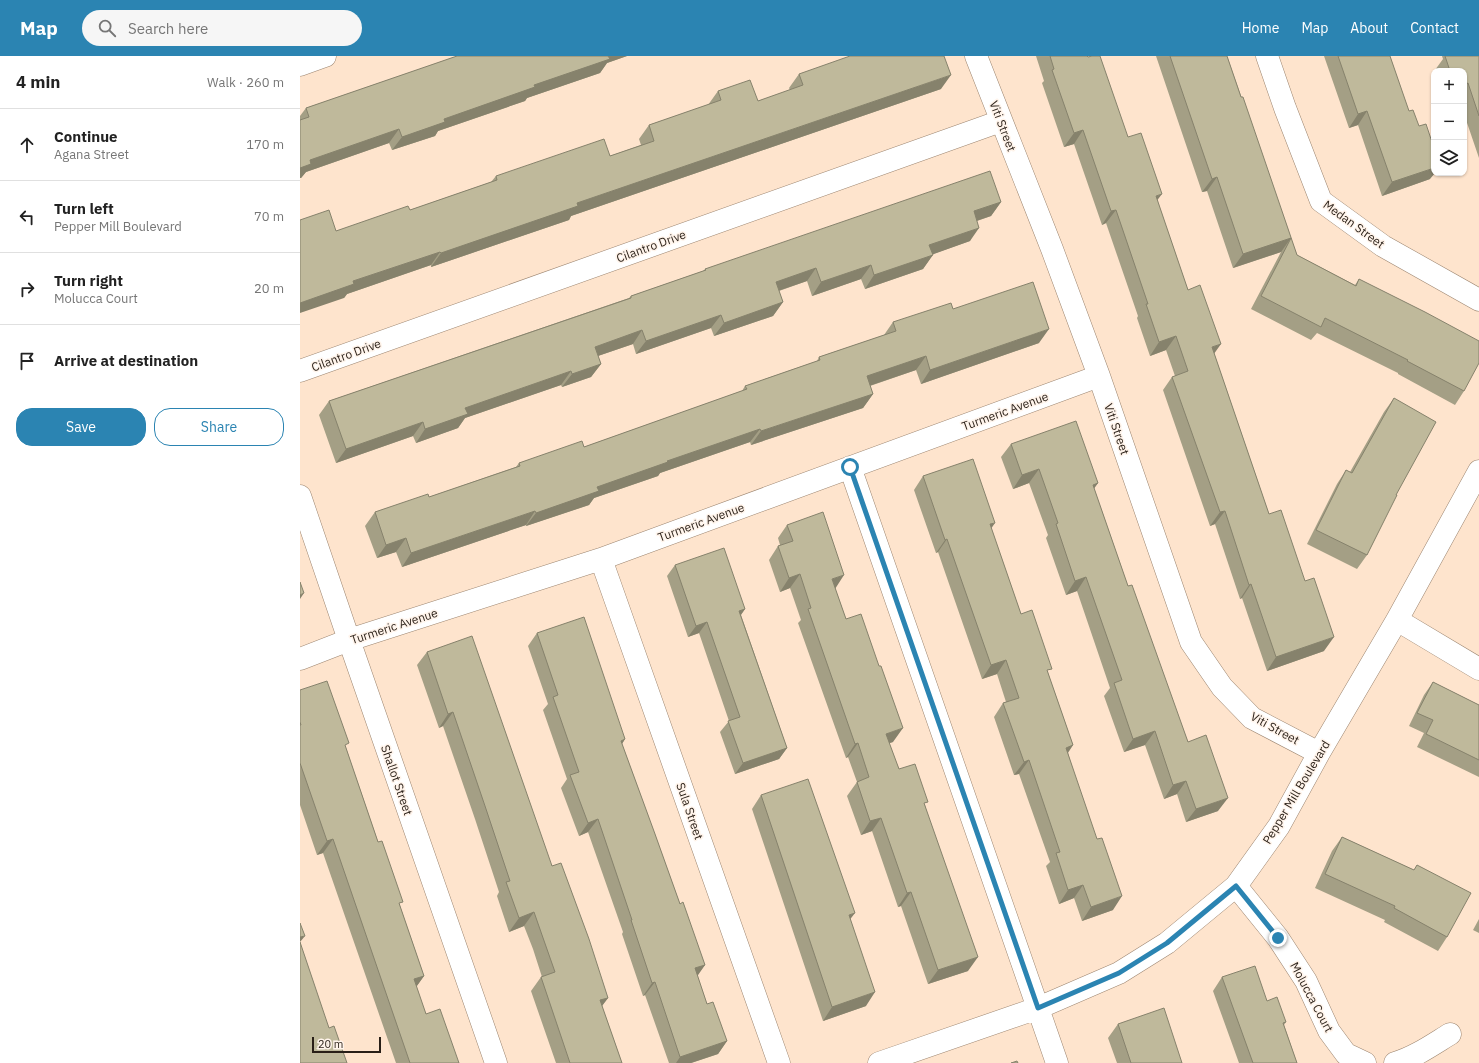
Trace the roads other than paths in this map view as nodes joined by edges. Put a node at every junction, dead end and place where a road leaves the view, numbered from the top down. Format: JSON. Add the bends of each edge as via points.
{"nodes":[{"id":1,"x":325,"y":56,"type":"edge"},
{"id":2,"x":976,"y":56,"type":"edge"},
{"id":3,"x":1267,"y":56,"type":"edge"},
{"id":4,"x":300,"y":65,"type":"edge"},
{"id":5,"x":1001,"y":121,"type":"junction"},
{"id":6,"x":1479,"y":300,"type":"edge"},
{"id":7,"x":300,"y":371,"type":"edge"},
{"id":8,"x":1099,"y":376,"type":"junction"},
{"id":9,"x":850,"y":467,"type":"junction"},
{"id":10,"x":1479,"y":471,"type":"edge"},
{"id":11,"x":300,"y":496,"type":"edge"},
{"id":12,"x":601,"y":559,"type":"junction"},
{"id":13,"x":1397,"y":620,"type":"junction"},
{"id":14,"x":349,"y":640,"type":"junction"},
{"id":15,"x":300,"y":659,"type":"edge"},
{"id":16,"x":1479,"y":669,"type":"edge"},
{"id":17,"x":1319,"y":753,"type":"junction"},
{"id":18,"x":1236,"y":886,"type":"junction"},
{"id":19,"x":1038,"y":1008,"type":"junction"},
{"id":20,"x":1450,"y":1034,"type":"dead end"},
{"id":21,"x":496,"y":1063,"type":"edge"},
{"id":22,"x":779,"y":1063,"type":"edge"},
{"id":23,"x":879,"y":1063,"type":"edge"},
{"id":24,"x":1057,"y":1063,"type":"edge"},
{"id":25,"x":1364,"y":1063,"type":"edge"},
{"id":26,"x":1395,"y":1063,"type":"edge"}],
"edges":[{"from":1,"to":4,"type":"street"},
{"from":2,"to":5,"type":"street","name":"Viti Street"},
{"from":3,"to":6,"type":"street","name":"Medan Street","via":[[1322,202],[1383,246]]},
{"from":5,"to":7,"type":"street","name":"Cilantro Drive"},
{"from":5,"to":8,"type":"street","name":"Viti Street"},
{"from":8,"to":9,"type":"street","name":"Turmeric Avenue"},
{"from":8,"to":17,"type":"street","name":"Viti Street","via":[[1192,642],[1222,687],[1252,718]]},
{"from":9,"to":12,"type":"street","name":"Turmeric Avenue"},
{"from":9,"to":19,"type":"street"},
{"from":10,"to":13,"type":"street","name":"Pepper Mill Boulevard"},
{"from":11,"to":14,"type":"street","name":"Shallot Street"},
{"from":12,"to":14,"type":"street","name":"Turmeric Avenue"},
{"from":12,"to":22,"type":"street","name":"Sula Street"},
{"from":13,"to":16,"type":"street"},
{"from":13,"to":17,"type":"street","name":"Pepper Mill Boulevard"},
{"from":14,"to":15,"type":"street","name":"Turmeric Avenue"},
{"from":14,"to":21,"type":"street","name":"Shallot Street"},
{"from":17,"to":18,"type":"street","name":"Pepper Mill Boulevard","via":[[1279,826]]},
{"from":18,"to":19,"type":"street","name":"Pepper Mill Boulevard","via":[[1161,947],[1119,973]]},
{"from":18,"to":25,"type":"street","name":"Molucca Court","via":[[1278,938],[1306,981],[1329,1031],[1346,1054]]},
{"from":19,"to":23,"type":"street","name":"Pepper Mill Boulevard"},
{"from":19,"to":24,"type":"street"},
{"from":20,"to":26,"type":"street","via":[[1422,1052]]}]}
